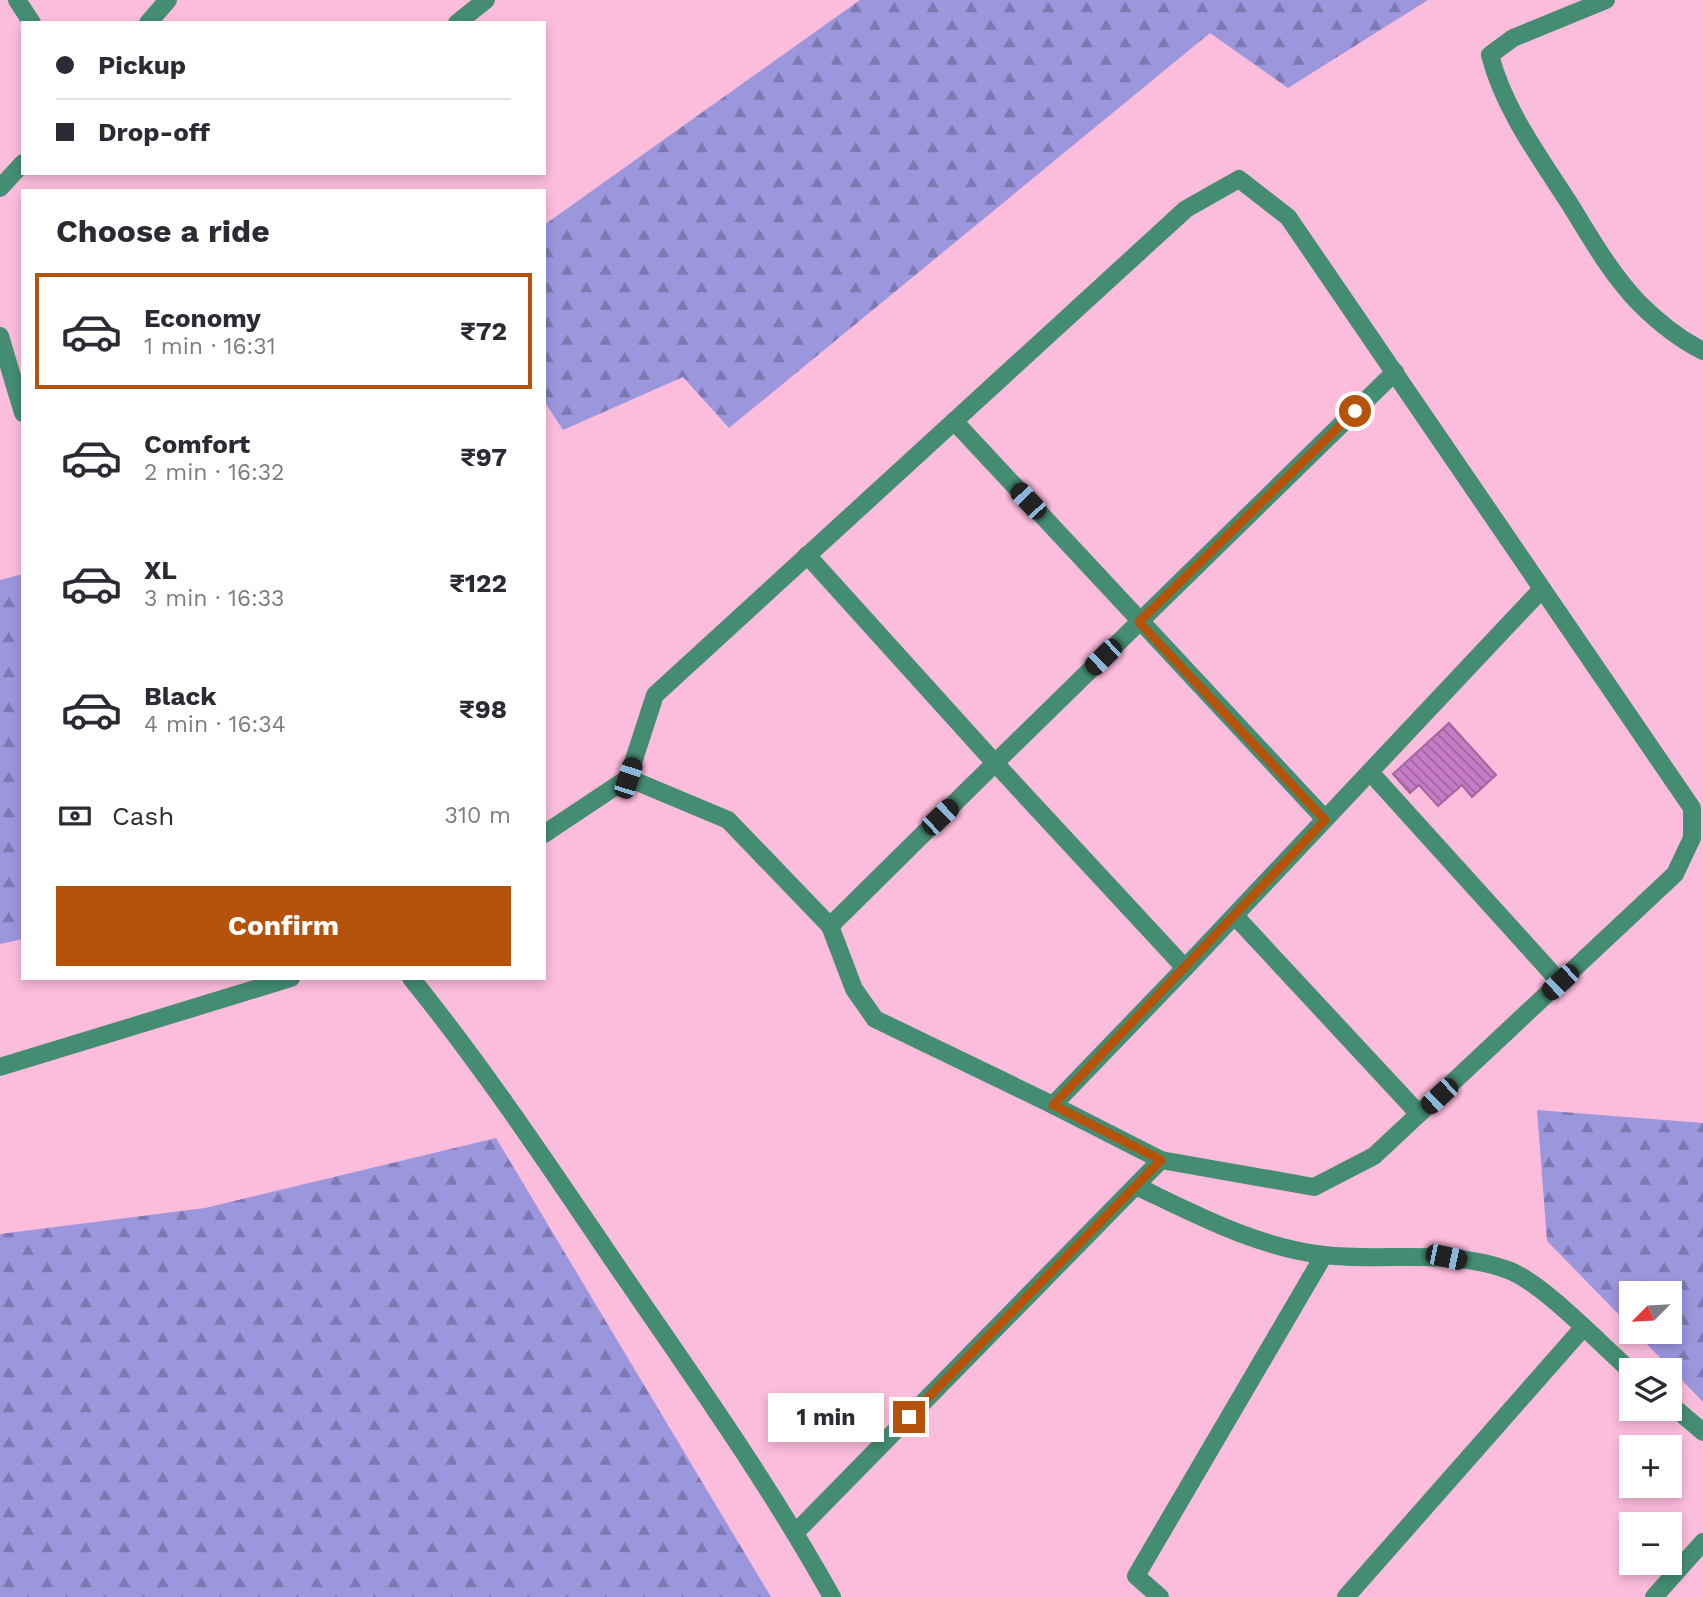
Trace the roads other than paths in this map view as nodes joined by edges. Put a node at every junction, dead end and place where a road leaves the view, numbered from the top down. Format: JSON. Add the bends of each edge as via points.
{"nodes":[{"id":1,"x":17,"y":0,"type":"edge"},
{"id":2,"x":168,"y":0,"type":"edge"},
{"id":3,"x":486,"y":0,"type":"edge"},
{"id":4,"x":1606,"y":0,"type":"edge"},
{"id":5,"x":31,"y":21,"type":"edge"},
{"id":6,"x":150,"y":21,"type":"edge"},
{"id":7,"x":460,"y":21,"type":"edge"},
{"id":8,"x":21,"y":165,"type":"edge"},
{"id":9,"x":0,"y":188,"type":"edge"},
{"id":10,"x":0,"y":336,"type":"edge"},
{"id":11,"x":1703,"y":351,"type":"edge"},
{"id":12,"x":1395,"y":372,"type":"junction"},
{"id":13,"x":21,"y":406,"type":"edge"},
{"id":14,"x":954,"y":421,"type":"junction"},
{"id":15,"x":807,"y":555,"type":"junction"},
{"id":16,"x":1542,"y":589,"type":"junction"},
{"id":17,"x":1139,"y":622,"type":"junction"},
{"id":18,"x":995,"y":763,"type":"junction"},
{"id":19,"x":1370,"y":772,"type":"junction"},
{"id":20,"x":628,"y":778,"type":"junction"},
{"id":21,"x":1325,"y":820,"type":"junction"},
{"id":22,"x":546,"y":833,"type":"edge"},
{"id":23,"x":1235,"y":916,"type":"junction"},
{"id":24,"x":830,"y":926,"type":"junction"},
{"id":25,"x":1185,"y":968,"type":"junction"},
{"id":26,"x":284,"y":980,"type":"edge"},
{"id":27,"x":413,"y":980,"type":"edge"},
{"id":28,"x":1560,"y":982,"type":"junction"},
{"id":29,"x":0,"y":1067,"type":"edge"},
{"id":30,"x":1053,"y":1105,"type":"junction"},
{"id":31,"x":1419,"y":1114,"type":"junction"},
{"id":32,"x":1161,"y":1160,"type":"junction"},
{"id":33,"x":1136,"y":1186,"type":"junction"},
{"id":34,"x":1324,"y":1255,"type":"junction"},
{"id":35,"x":1582,"y":1329,"type":"junction"},
{"id":36,"x":1619,"y":1361,"type":"edge"},
{"id":37,"x":1682,"y":1415,"type":"edge"},
{"id":38,"x":1703,"y":1433,"type":"edge"},
{"id":39,"x":796,"y":1532,"type":"junction"},
{"id":40,"x":1703,"y":1542,"type":"edge"},
{"id":41,"x":832,"y":1597,"type":"edge"},
{"id":42,"x":1160,"y":1597,"type":"edge"},
{"id":43,"x":1346,"y":1597,"type":"edge"},
{"id":44,"x":1654,"y":1597,"type":"edge"}],
"edges":[{"from":1,"to":5,"type":"street"},
{"from":2,"to":6,"type":"street"},
{"from":3,"to":7,"type":"street"},
{"from":4,"to":11,"type":"street","via":[[1513,38],[1490,55],[1497,80],[1531,144],[1581,223],[1638,301],[1682,341]]},
{"from":8,"to":9,"type":"street"},
{"from":10,"to":13,"type":"street"},
{"from":12,"to":14,"type":"street","via":[[1288,217],[1239,179],[1186,209]]},
{"from":12,"to":16,"type":"street"},
{"from":12,"to":17,"type":"street"},
{"from":14,"to":15,"type":"street"},
{"from":14,"to":17,"type":"street"},
{"from":15,"to":18,"type":"street"},
{"from":15,"to":20,"type":"street","via":[[655,695]]},
{"from":16,"to":19,"type":"street"},
{"from":16,"to":28,"type":"street","via":[[1692,807],[1692,838],[1675,874]]},
{"from":17,"to":18,"type":"street"},
{"from":17,"to":21,"type":"street"},
{"from":18,"to":24,"type":"street"},
{"from":18,"to":25,"type":"street"},
{"from":19,"to":21,"type":"street"},
{"from":19,"to":28,"type":"street"},
{"from":20,"to":22,"type":"street"},
{"from":20,"to":24,"type":"street","via":[[728,820]]},
{"from":21,"to":23,"type":"street"},
{"from":23,"to":25,"type":"street"},
{"from":23,"to":31,"type":"street"},
{"from":24,"to":30,"type":"street","via":[[855,989],[875,1019]]},
{"from":25,"to":30,"type":"street"},
{"from":26,"to":29,"type":"street"},
{"from":27,"to":39,"type":"street","via":[[471,1052]]},
{"from":28,"to":31,"type":"street"},
{"from":30,"to":32,"type":"street"},
{"from":31,"to":32,"type":"street","via":[[1374,1156],[1314,1187]]},
{"from":32,"to":33,"type":"street"},
{"from":33,"to":34,"type":"street","via":[[1239,1235]]},
{"from":33,"to":39,"type":"street"},
{"from":34,"to":35,"type":"street","via":[[1446,1257],[1510,1270],[1554,1301]]},
{"from":34,"to":42,"type":"street","via":[[1136,1576]]},
{"from":35,"to":36,"type":"street"},
{"from":35,"to":43,"type":"street"},
{"from":37,"to":38,"type":"street"},
{"from":39,"to":41,"type":"street"},
{"from":40,"to":44,"type":"street"}]}
